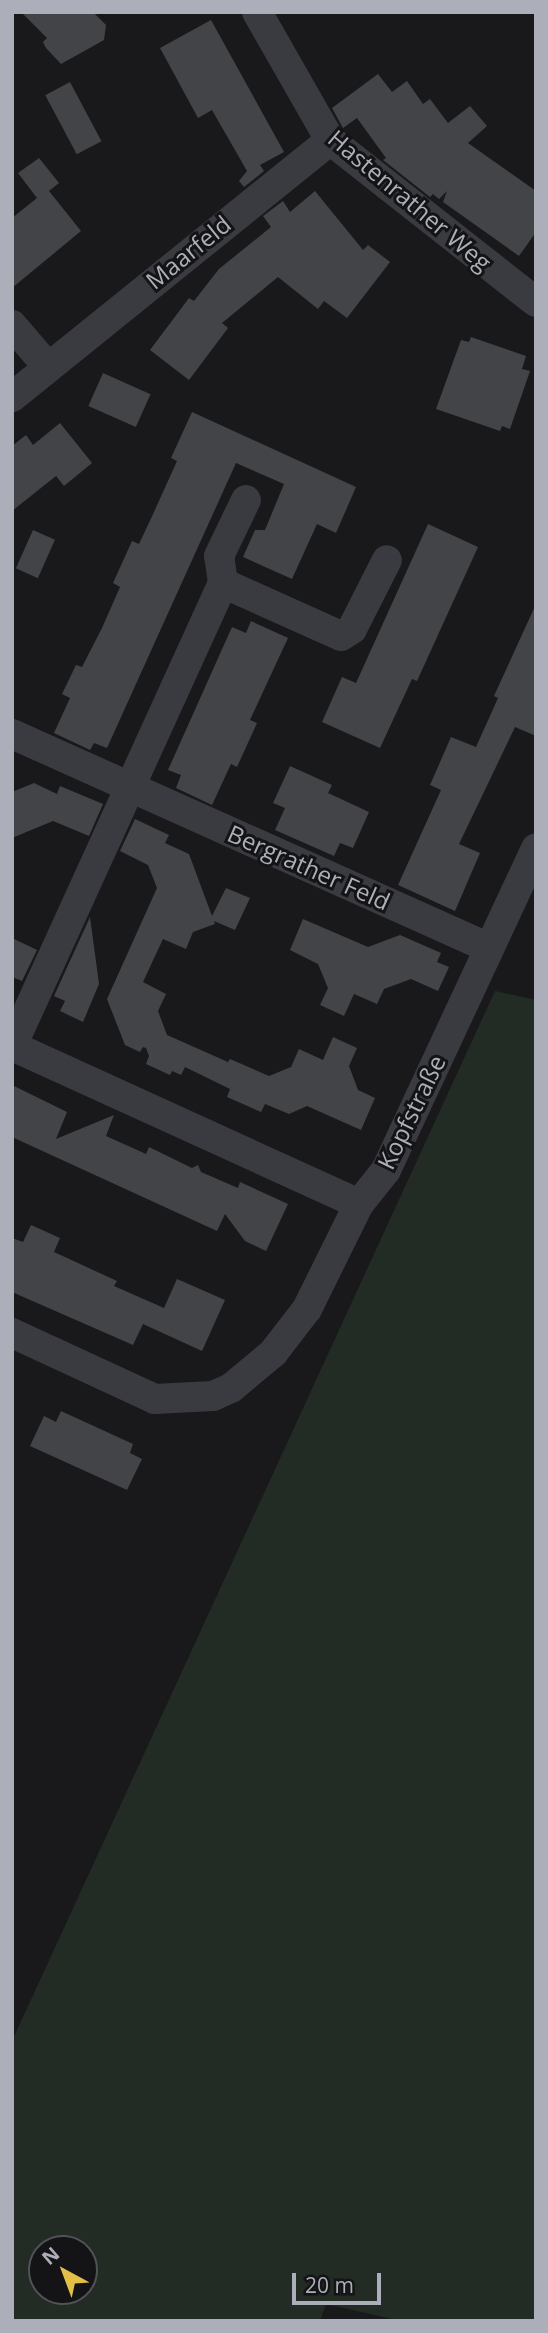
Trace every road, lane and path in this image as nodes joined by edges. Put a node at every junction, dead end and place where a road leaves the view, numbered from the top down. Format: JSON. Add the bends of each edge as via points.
{"nodes":[{"id":1,"x":257,"y":12,"type":"edge"},
{"id":2,"x":330,"y":140,"type":"junction"},
{"id":3,"x":536,"y":302,"type":"edge"},
{"id":4,"x":12,"y":325,"type":"edge"},
{"id":5,"x":48,"y":367,"type":"junction"},
{"id":6,"x":12,"y":397,"type":"edge"},
{"id":7,"x":246,"y":500,"type":"dead end"},
{"id":8,"x":387,"y":560,"type":"dead end"},
{"id":9,"x":223,"y":583,"type":"junction"},
{"id":10,"x":12,"y":734,"type":"edge"},
{"id":11,"x":130,"y":786,"type":"junction"},
{"id":12,"x":536,"y":848,"type":"edge"},
{"id":13,"x":489,"y":948,"type":"junction"},
{"id":14,"x":359,"y":1203,"type":"junction"},
{"id":15,"x":12,"y":1333,"type":"edge"}],
"edges":[{"from":1,"to":2,"type":"street","name":"Hastenrather Weg"},
{"from":2,"to":3,"type":"street","name":"Hastenrather Weg"},
{"from":2,"to":5,"type":"street","name":"Maarfeld"},
{"from":4,"to":5,"type":"street"},
{"from":5,"to":6,"type":"street","name":"Maarfeld"},
{"from":7,"to":9,"type":"street","via":[[219,556]]},
{"from":8,"to":9,"type":"street","via":[[352,629],[341,636]]},
{"from":9,"to":11,"type":"street"},
{"from":10,"to":11,"type":"street","name":"Bergrather Feld"},
{"from":11,"to":13,"type":"street","name":"Bergrather Feld"},
{"from":11,"to":14,"type":"street","via":[[12,1046]]},
{"from":12,"to":13,"type":"street","name":"Kopfstraße"},
{"from":13,"to":14,"type":"street","name":"Kopfstraße","via":[[386,1170]]},
{"from":14,"to":15,"type":"street","name":"Kopfstraße","via":[[307,1309],[273,1353],[231,1388],[213,1396],[155,1399]]}]}
